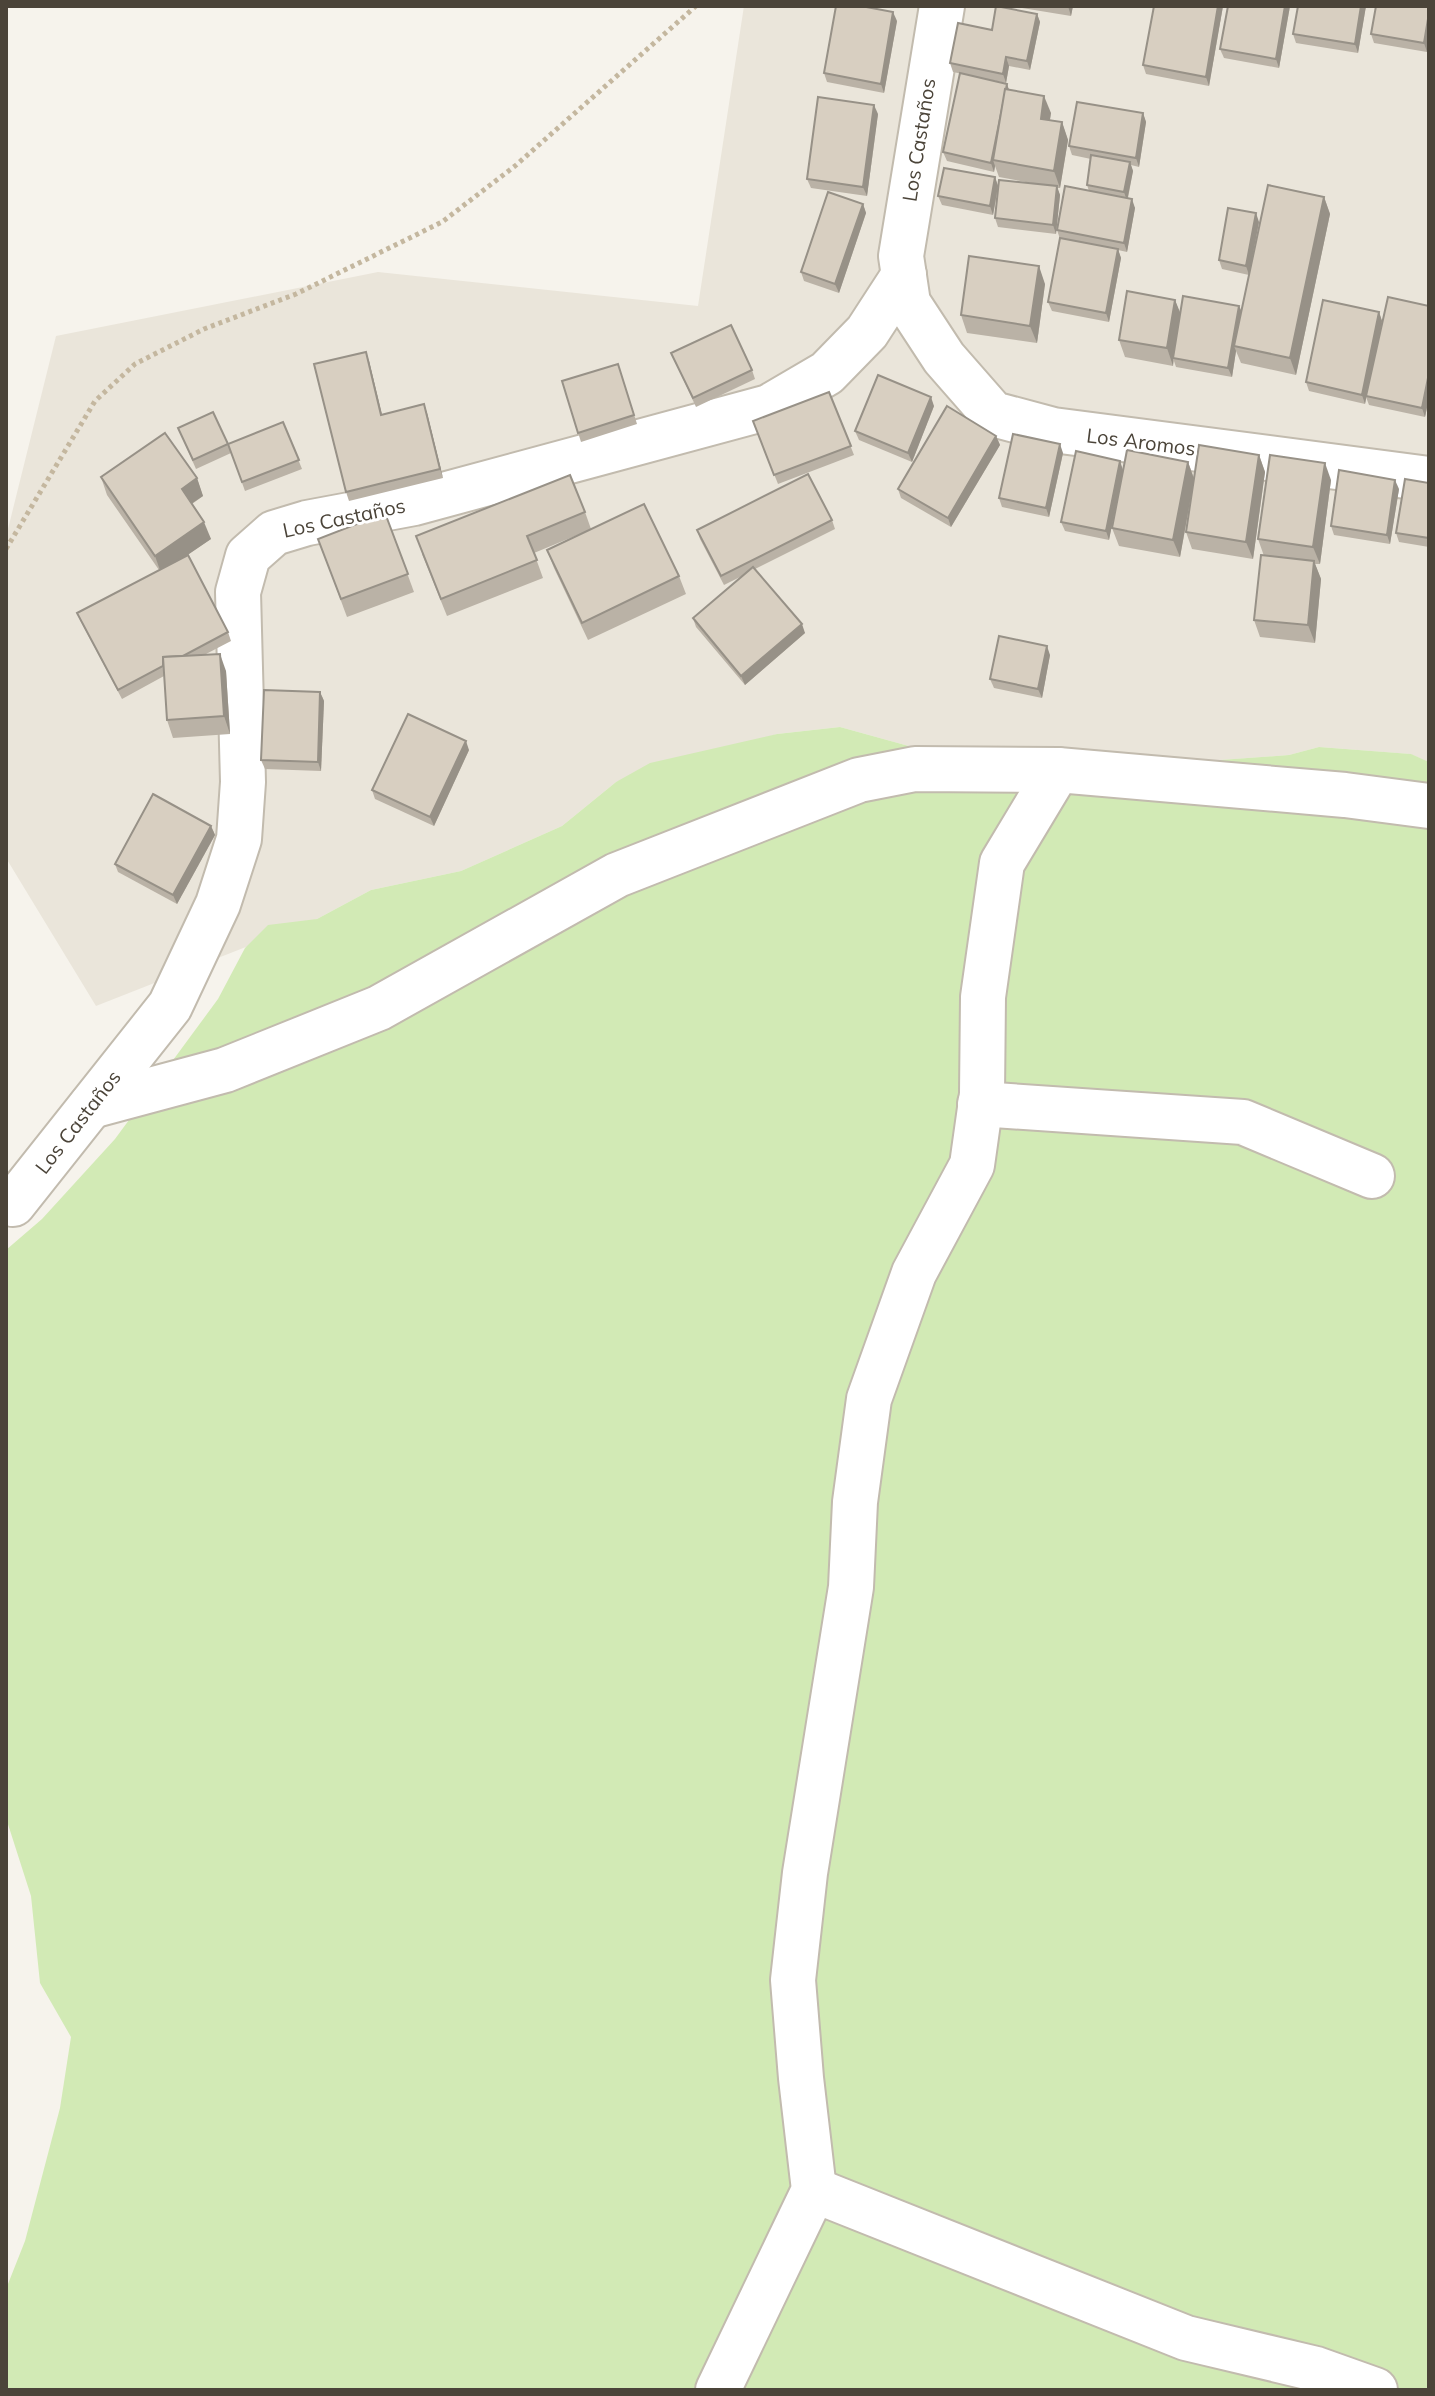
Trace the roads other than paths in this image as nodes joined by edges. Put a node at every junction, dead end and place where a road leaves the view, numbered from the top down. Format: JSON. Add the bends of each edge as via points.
{"nodes":[{"id":1,"x":942,"y":6,"type":"edge"},
{"id":2,"x":906,"y":289,"type":"junction"},
{"id":3,"x":1429,"y":479,"type":"edge"},
{"id":4,"x":1058,"y":770,"type":"junction"},
{"id":5,"x":1429,"y":806,"type":"edge"},
{"id":6,"x":980,"y":1104,"type":"junction"},
{"id":7,"x":91,"y":1106,"type":"junction"},
{"id":8,"x":1372,"y":1176,"type":"dead end"},
{"id":9,"x":13,"y":1204,"type":"dead end"},
{"id":10,"x":814,"y":2190,"type":"junction"},
{"id":11,"x":718,"y":2390,"type":"edge"},
{"id":12,"x":1375,"y":2390,"type":"edge"}],
"edges":[{"from":1,"to":2,"type":"street","name":"Los Castaños","via":[[901,256]]},
{"from":2,"to":3,"type":"street","name":"Los Aromos","via":[[944,358],[993,414],[1053,430]]},
{"from":2,"to":7,"type":"street","name":"Los Castaños","via":[[827,373],[769,407],[414,503],[307,523],[274,533],[248,556],[238,592],[243,782],[239,839],[218,904],[170,1006]]},
{"from":4,"to":5,"type":"street"},
{"from":4,"to":6,"type":"street","via":[[1002,863],[983,997]]},
{"from":4,"to":7,"type":"street","via":[[915,769],[859,780],[617,875],[379,1008],[225,1070]]},
{"from":6,"to":8,"type":"street","via":[[1243,1122]]},
{"from":6,"to":10,"type":"street","via":[[972,1165],[914,1273],[869,1399],[855,1502],[851,1587],[793,1980]]},
{"from":7,"to":9,"type":"street","name":"Los Castaños"},
{"from":10,"to":11,"type":"street"},
{"from":10,"to":12,"type":"street","via":[[1186,2338],[1316,2369]]}]}
